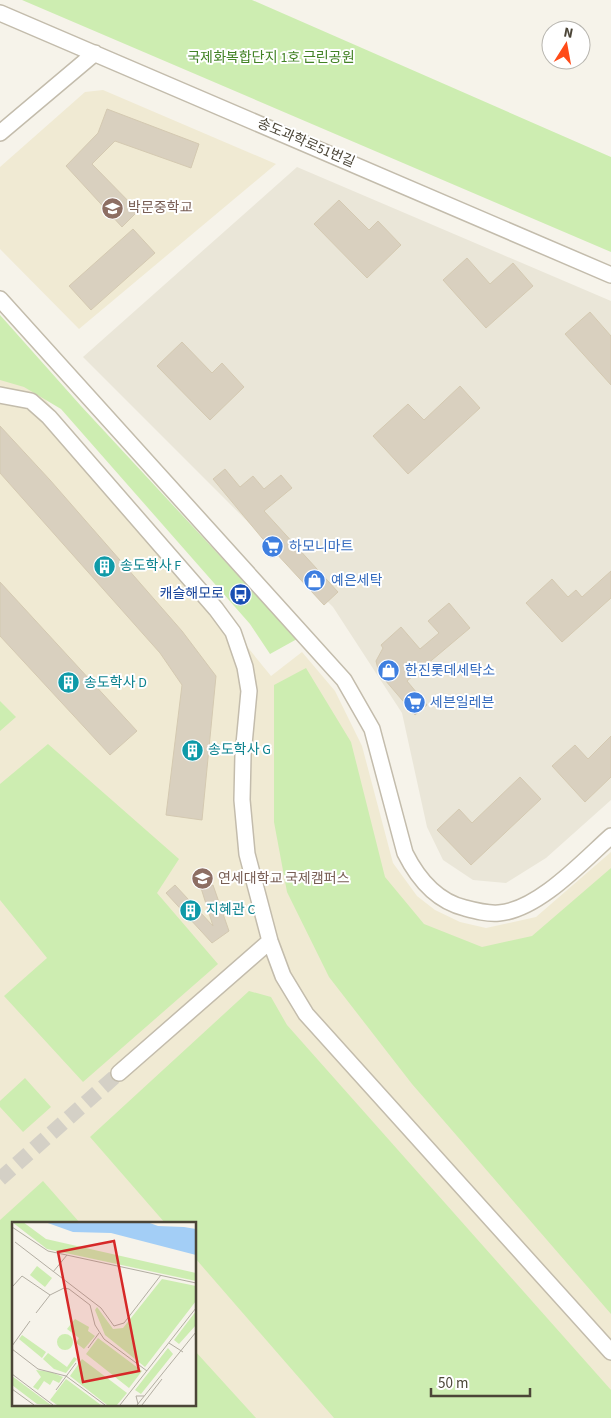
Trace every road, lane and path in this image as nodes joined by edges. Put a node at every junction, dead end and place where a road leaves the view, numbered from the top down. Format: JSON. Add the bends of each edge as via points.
{"nodes":[{"id":1,"x":0,"y":13,"type":"edge"},
{"id":2,"x":95,"y":53,"type":"junction"},
{"id":3,"x":0,"y":133,"type":"edge"},
{"id":4,"x":611,"y":275,"type":"edge"},
{"id":5,"x":0,"y":299,"type":"edge"},
{"id":6,"x":0,"y":395,"type":"edge"},
{"id":7,"x":611,"y":836,"type":"edge"},
{"id":8,"x":270,"y":941,"type":"junction"},
{"id":9,"x":119,"y":1074,"type":"tunnel mouth"},
{"id":10,"x":611,"y":1352,"type":"edge"}],
"edges":[{"from":1,"to":2,"type":"street","name":"송도과학로51번길"},
{"from":2,"to":3,"type":"street"},
{"from":2,"to":4,"type":"street","name":"송도과학로51번길"},
{"from":5,"to":7,"type":"street","via":[[344,680],[372,729],[405,853],[427,886],[443,900],[480,912],[518,909],[552,888]]},
{"from":6,"to":8,"type":"street","via":[[31,401],[49,416],[233,632],[249,691],[242,800],[247,854]]},
{"from":8,"to":9,"type":"street"},
{"from":8,"to":10,"type":"street","via":[[283,976],[306,1014]]}]}
